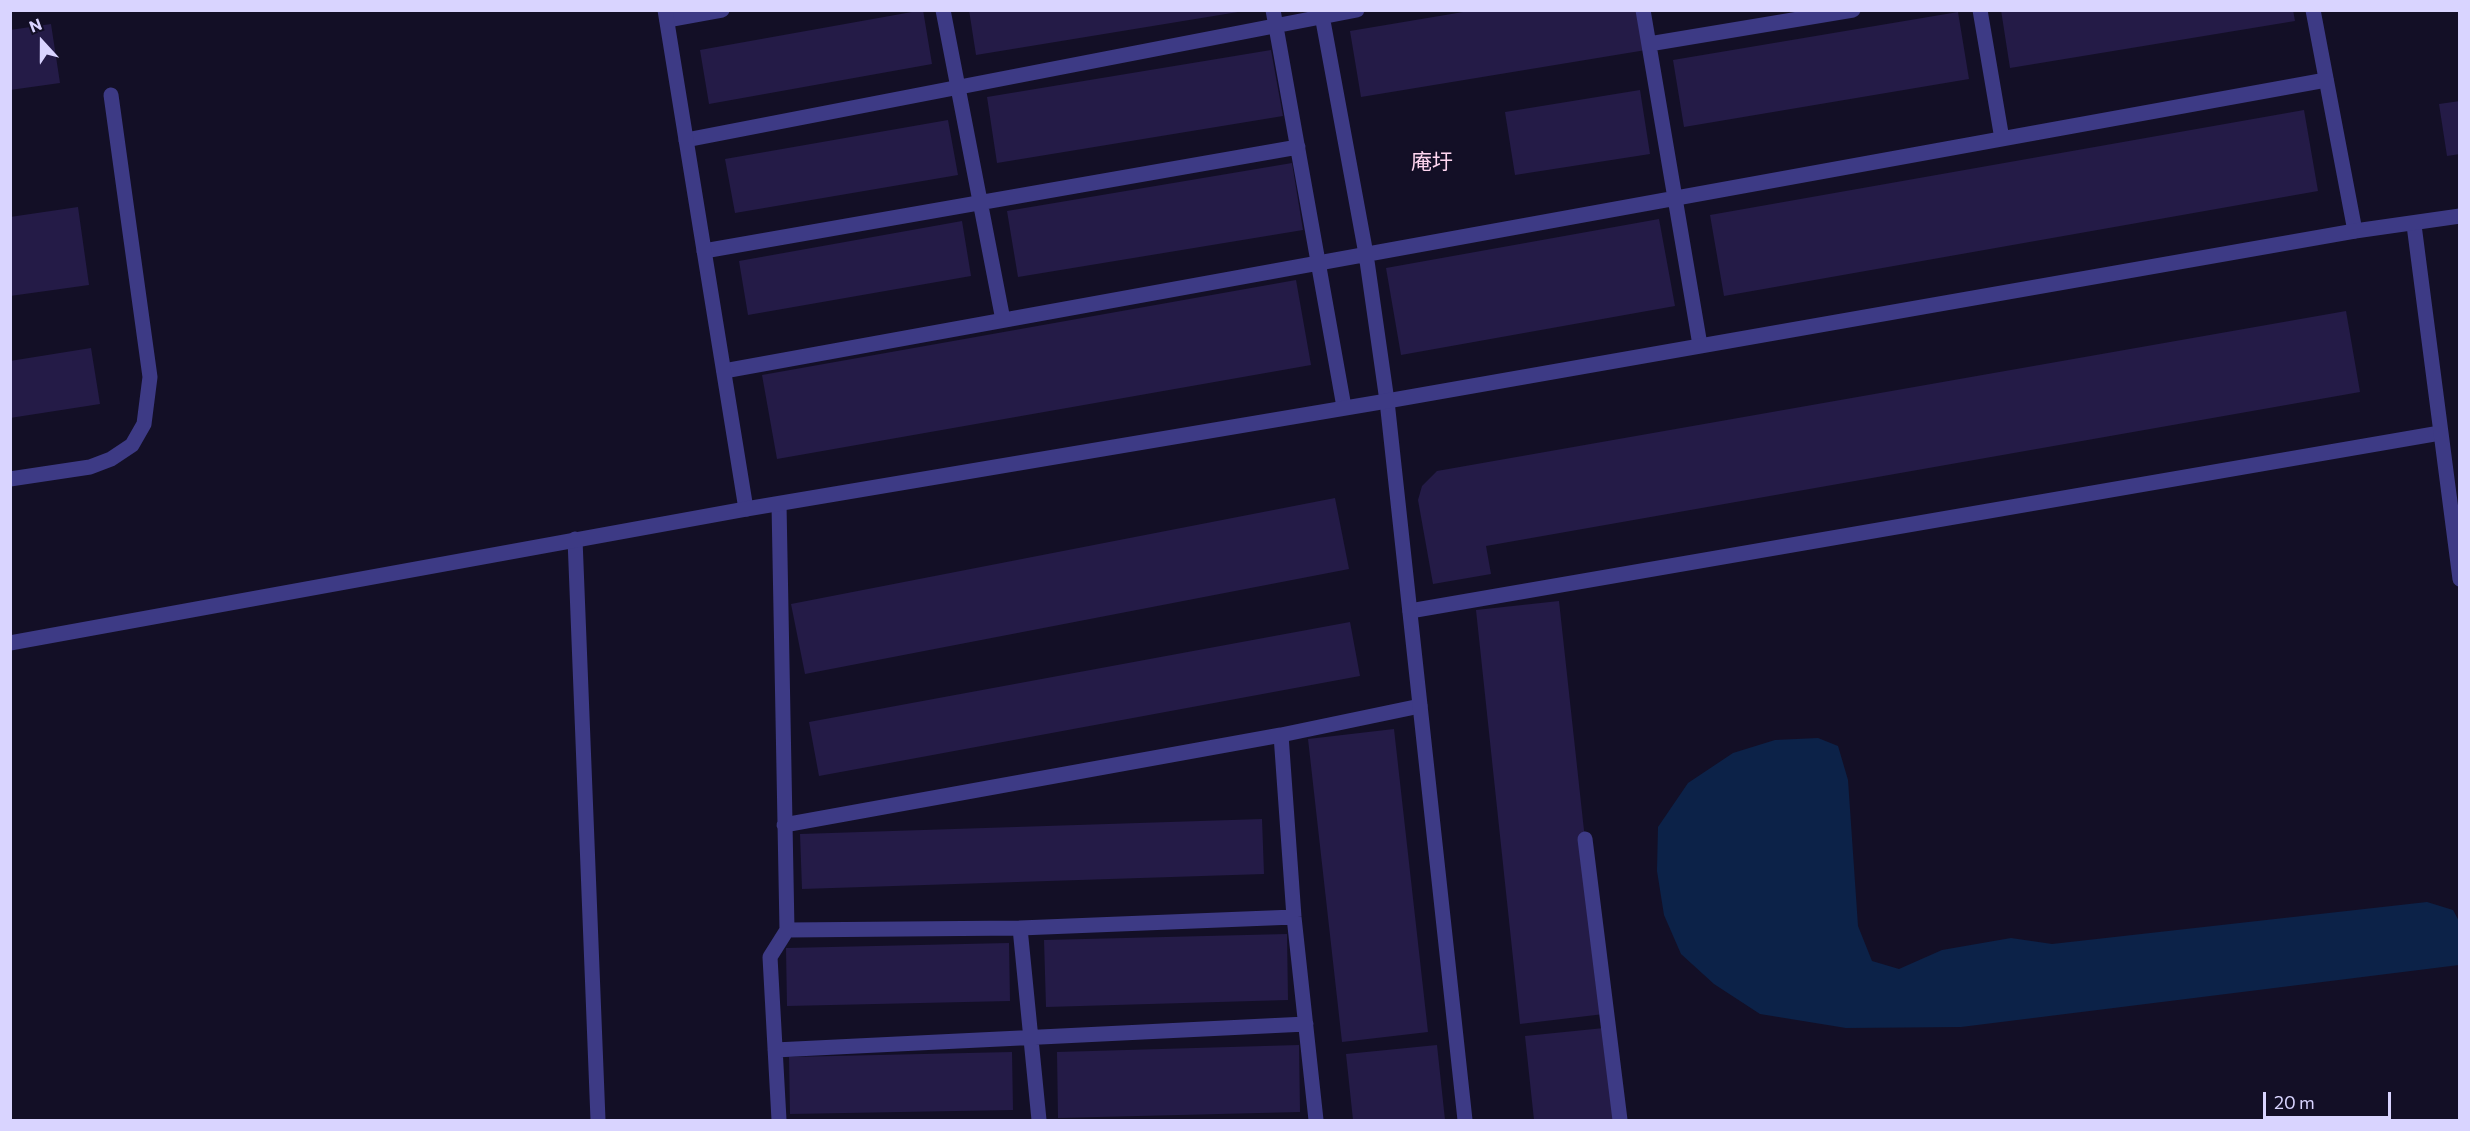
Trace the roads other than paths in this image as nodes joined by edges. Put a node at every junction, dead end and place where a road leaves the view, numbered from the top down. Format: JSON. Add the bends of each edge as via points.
{"nodes":[{"id":1,"x":722,"y":10,"type":"edge"},
{"id":2,"x":943,"y":10,"type":"edge"},
{"id":3,"x":1274,"y":10,"type":"edge"},
{"id":4,"x":1357,"y":10,"type":"edge"},
{"id":5,"x":1643,"y":10,"type":"edge"},
{"id":6,"x":1853,"y":10,"type":"edge"},
{"id":7,"x":1980,"y":10,"type":"edge"},
{"id":8,"x":2313,"y":10,"type":"edge"},
{"id":9,"x":1322,"y":14,"type":"edge"},
{"id":10,"x":666,"y":15,"type":"edge"},
{"id":11,"x":1276,"y":26,"type":"junction"},
{"id":12,"x":1649,"y":44,"type":"junction"},
{"id":13,"x":2326,"y":80,"type":"junction"},
{"id":14,"x":958,"y":88,"type":"junction"},
{"id":15,"x":111,"y":95,"type":"dead end"},
{"id":16,"x":2002,"y":139,"type":"junction"},
{"id":17,"x":686,"y":140,"type":"junction"},
{"id":18,"x":1298,"y":147,"type":"junction"},
{"id":19,"x":1675,"y":198,"type":"junction"},
{"id":20,"x":981,"y":203,"type":"junction"},
{"id":21,"x":2460,"y":216,"type":"edge"},
{"id":22,"x":2414,"y":225,"type":"junction"},
{"id":23,"x":2355,"y":231,"type":"junction"},
{"id":24,"x":704,"y":251,"type":"junction"},
{"id":25,"x":1366,"y":254,"type":"junction"},
{"id":26,"x":1318,"y":263,"type":"junction"},
{"id":27,"x":1003,"y":320,"type":"junction"},
{"id":28,"x":1700,"y":345,"type":"junction"},
{"id":29,"x":724,"y":371,"type":"junction"},
{"id":30,"x":1387,"y":401,"type":"junction"},
{"id":31,"x":1344,"y":407,"type":"junction"},
{"id":32,"x":2440,"y":433,"type":"junction"},
{"id":33,"x":10,"y":479,"type":"edge"},
{"id":34,"x":779,"y":504,"type":"junction"},
{"id":35,"x":746,"y":509,"type":"junction"},
{"id":36,"x":575,"y":539,"type":"junction"},
{"id":37,"x":2460,"y":579,"type":"edge"},
{"id":38,"x":1410,"y":611,"type":"junction"},
{"id":39,"x":10,"y":643,"type":"edge"},
{"id":40,"x":1420,"y":706,"type":"junction"},
{"id":41,"x":1281,"y":735,"type":"junction"},
{"id":42,"x":784,"y":825,"type":"junction"},
{"id":43,"x":1585,"y":839,"type":"dead end"},
{"id":44,"x":1294,"y":917,"type":"junction"},
{"id":45,"x":1020,"y":928,"type":"junction"},
{"id":46,"x":787,"y":930,"type":"junction"},
{"id":47,"x":1306,"y":1024,"type":"junction"},
{"id":48,"x":1031,"y":1039,"type":"junction"},
{"id":49,"x":775,"y":1050,"type":"junction"},
{"id":50,"x":598,"y":1120,"type":"edge"},
{"id":51,"x":779,"y":1120,"type":"edge"},
{"id":52,"x":1040,"y":1120,"type":"edge"},
{"id":53,"x":1316,"y":1120,"type":"edge"},
{"id":54,"x":1465,"y":1120,"type":"edge"},
{"id":55,"x":1620,"y":1120,"type":"edge"}],
"edges":[{"from":1,"to":10,"type":"street"},
{"from":2,"to":14,"type":"street"},
{"from":3,"to":11,"type":"street"},
{"from":4,"to":9,"type":"street"},
{"from":5,"to":12,"type":"street"},
{"from":6,"to":12,"type":"street"},
{"from":7,"to":16,"type":"street"},
{"from":8,"to":13,"type":"street"},
{"from":9,"to":11,"type":"street"},
{"from":9,"to":25,"type":"street"},
{"from":10,"to":17,"type":"street"},
{"from":11,"to":14,"type":"street"},
{"from":11,"to":18,"type":"street"},
{"from":12,"to":19,"type":"street"},
{"from":13,"to":16,"type":"street"},
{"from":13,"to":23,"type":"street"},
{"from":14,"to":17,"type":"street"},
{"from":14,"to":20,"type":"street"},
{"from":15,"to":33,"type":"street","via":[[150,376],[144,424],[132,445],[111,459],[90,467]]},
{"from":16,"to":19,"type":"street"},
{"from":17,"to":24,"type":"street"},
{"from":18,"to":20,"type":"street"},
{"from":18,"to":26,"type":"street"},
{"from":19,"to":25,"type":"street"},
{"from":19,"to":28,"type":"street"},
{"from":20,"to":24,"type":"street"},
{"from":20,"to":27,"type":"street"},
{"from":21,"to":22,"type":"street"},
{"from":22,"to":23,"type":"street"},
{"from":22,"to":32,"type":"street"},
{"from":23,"to":28,"type":"street"},
{"from":24,"to":29,"type":"street"},
{"from":25,"to":26,"type":"street"},
{"from":25,"to":30,"type":"street"},
{"from":26,"to":27,"type":"street"},
{"from":26,"to":31,"type":"street"},
{"from":27,"to":29,"type":"street"},
{"from":28,"to":30,"type":"street"},
{"from":29,"to":35,"type":"street"},
{"from":30,"to":31,"type":"street"},
{"from":30,"to":38,"type":"street"},
{"from":31,"to":34,"type":"street"},
{"from":32,"to":37,"type":"street"},
{"from":32,"to":38,"type":"street"},
{"from":34,"to":35,"type":"street"},
{"from":34,"to":42,"type":"street"},
{"from":35,"to":36,"type":"street"},
{"from":36,"to":39,"type":"street"},
{"from":36,"to":50,"type":"street"},
{"from":38,"to":40,"type":"street"},
{"from":40,"to":41,"type":"street"},
{"from":40,"to":54,"type":"street"},
{"from":41,"to":42,"type":"street"},
{"from":41,"to":44,"type":"street"},
{"from":42,"to":46,"type":"street"},
{"from":43,"to":55,"type":"street"},
{"from":44,"to":45,"type":"street"},
{"from":44,"to":47,"type":"street"},
{"from":45,"to":46,"type":"street"},
{"from":45,"to":48,"type":"street"},
{"from":46,"to":49,"type":"street","via":[[770,957]]},
{"from":47,"to":48,"type":"street"},
{"from":47,"to":53,"type":"street"},
{"from":48,"to":49,"type":"street"},
{"from":48,"to":52,"type":"street"},
{"from":49,"to":51,"type":"street"}]}
